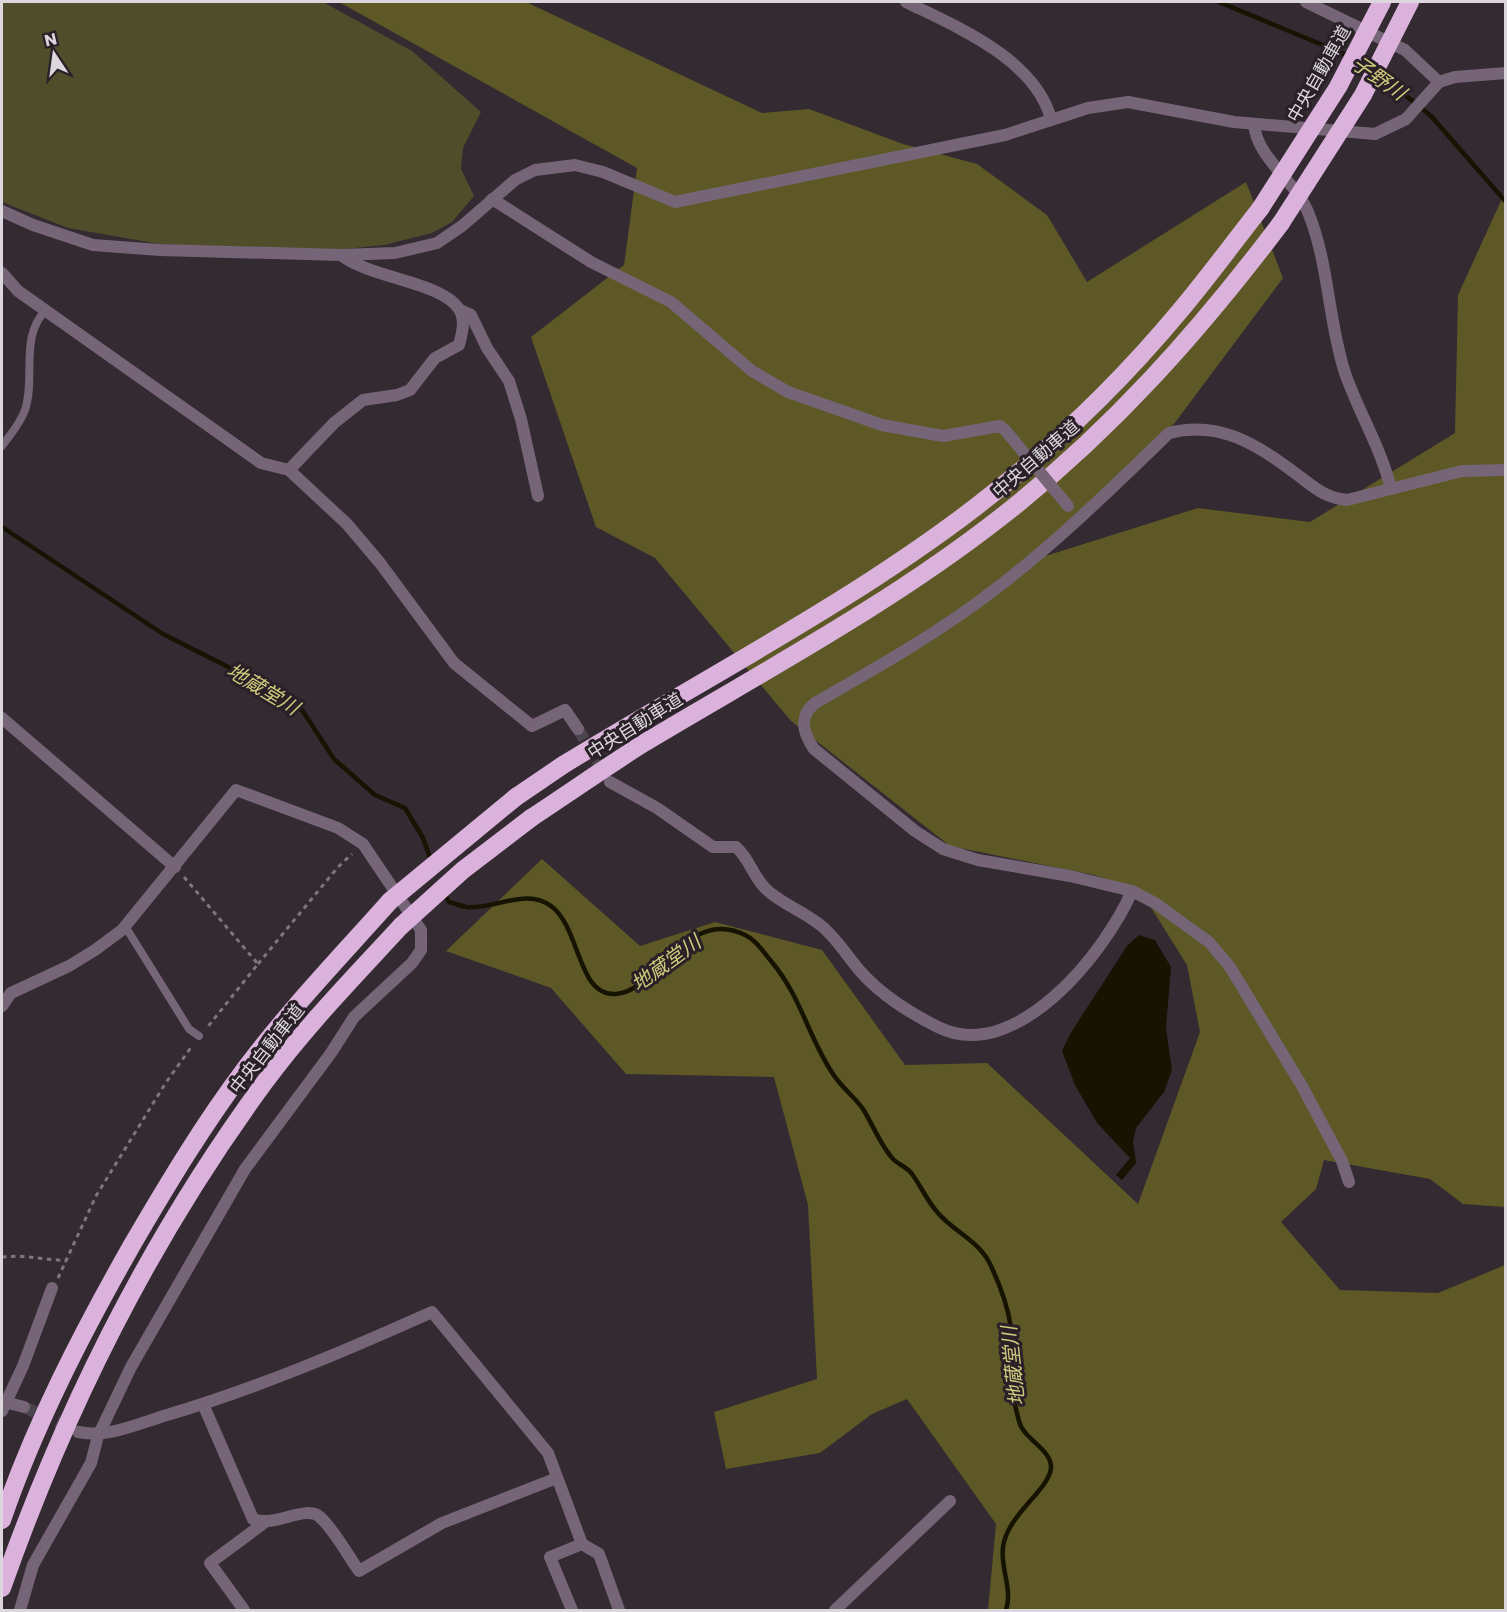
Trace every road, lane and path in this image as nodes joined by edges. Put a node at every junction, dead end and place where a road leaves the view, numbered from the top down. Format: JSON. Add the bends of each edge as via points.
{"nodes":[{"id":1,"x":906,"y":2,"type":"edge"},
{"id":2,"x":1306,"y":2,"type":"edge"},
{"id":3,"x":1382,"y":2,"type":"edge"},
{"id":4,"x":1410,"y":2,"type":"edge"},
{"id":5,"x":1506,"y":73,"type":"edge"},
{"id":6,"x":1440,"y":82,"type":"junction"},
{"id":7,"x":1052,"y":119,"type":"junction"},
{"id":8,"x":1254,"y":124,"type":"junction"},
{"id":9,"x":492,"y":199,"type":"junction"},
{"id":10,"x":2,"y":211,"type":"edge"},
{"id":11,"x":341,"y":255,"type":"junction"},
{"id":12,"x":2,"y":273,"type":"edge"},
{"id":13,"x":46,"y":310,"type":"junction"},
{"id":14,"x":460,"y":310,"type":"junction"},
{"id":15,"x":2,"y":446,"type":"edge"},
{"id":16,"x":289,"y":470,"type":"junction"},
{"id":17,"x":1506,"y":470,"type":"edge"},
{"id":18,"x":1391,"y":489,"type":"junction"},
{"id":19,"x":538,"y":496,"type":"dead end"},
{"id":20,"x":1081,"y":518,"type":"junction"},
{"id":21,"x":2,"y":718,"type":"edge"},
{"id":22,"x":578,"y":729,"type":"tunnel mouth"},
{"id":23,"x":609,"y":782,"type":"tunnel mouth"},
{"id":24,"x":363,"y":844,"type":"junction"},
{"id":25,"x":175,"y":867,"type":"junction"},
{"id":26,"x":1132,"y":891,"type":"junction"},
{"id":27,"x":125,"y":926,"type":"junction"},
{"id":28,"x":258,"y":964,"type":"junction"},
{"id":29,"x":2,"y":1006,"type":"edge"},
{"id":30,"x":200,"y":1036,"type":"junction"},
{"id":31,"x":1349,"y":1182,"type":"dead end"},
{"id":32,"x":2,"y":1257,"type":"edge"},
{"id":33,"x":67,"y":1261,"type":"junction"},
{"id":34,"x":52,"y":1288,"type":"joint"},
{"id":35,"x":203,"y":1404,"type":"junction"},
{"id":36,"x":3,"y":1406,"type":"edge"},
{"id":37,"x":24,"y":1407,"type":"tunnel mouth"},
{"id":38,"x":78,"y":1432,"type":"tunnel mouth"},
{"id":39,"x":98,"y":1436,"type":"junction"},
{"id":40,"x":557,"y":1478,"type":"junction"},
{"id":41,"x":950,"y":1501,"type":"dead end"},
{"id":42,"x":2,"y":1520,"type":"edge"},
{"id":43,"x":264,"y":1523,"type":"junction"},
{"id":44,"x":582,"y":1544,"type":"junction"},
{"id":45,"x":2,"y":1588,"type":"edge"},
{"id":46,"x":20,"y":1611,"type":"edge"},
{"id":47,"x":244,"y":1611,"type":"edge"},
{"id":48,"x":572,"y":1611,"type":"edge"},
{"id":49,"x":619,"y":1611,"type":"edge"},
{"id":50,"x":835,"y":1611,"type":"edge"}],
"edges":[{"from":1,"to":7,"type":"street","via":[[958,26],[1011,63],[1047,102]]},
{"from":2,"to":6,"type":"street","via":[[1405,50]]},
{"from":3,"to":42,"type":"highway","name":"中央自動車道","bridge":true,"via":[[1338,87],[1260,209],[1180,312],[1119,380],[1053,442],[977,506],[895,565],[516,797],[390,901],[246,1068],[197,1137],[93,1315],[44,1415]]},
{"from":4,"to":45,"type":"highway","name":"中央自動車道","bridge":true,"via":[[1363,95],[1281,223],[1171,360],[1080,450],[1001,517],[920,577],[641,745],[531,818],[463,870],[401,926],[330,1002],[265,1082],[161,1239],[82,1387]]},
{"from":5,"to":6,"type":"street"},
{"from":6,"to":8,"type":"street","via":[[1406,119],[1375,134]]},
{"from":7,"to":8,"type":"street","via":[[1128,102]]},
{"from":7,"to":9,"type":"street","via":[[1005,135],[675,202],[576,165],[535,170]]},
{"from":8,"to":18,"type":"street","via":[[1256,139],[1292,184],[1316,232],[1345,373],[1381,454]]},
{"from":9,"to":11,"type":"street","via":[[437,243],[410,251]]},
{"from":9,"to":20,"type":"street","bridge":true,"via":[[591,262],[671,302],[752,371],[788,392],[882,425],[943,436],[1000,426]]},
{"from":10,"to":11,"type":"street","via":[[93,245]]},
{"from":11,"to":14,"type":"street","via":[[354,266],[447,297]]},
{"from":12,"to":13,"type":"street","via":[[18,291]]},
{"from":13,"to":15,"type":"lane","via":[[31,332],[25,409]]},
{"from":13,"to":16,"type":"street","via":[[261,463]]},
{"from":14,"to":16,"type":"street","via":[[463,332],[459,345],[435,358],[410,390],[363,400],[334,423]]},
{"from":14,"to":19,"type":"street","via":[[471,315],[509,381]]},
{"from":16,"to":22,"type":"street","via":[[347,524],[454,663],[474,681],[532,726],[565,710]]},
{"from":17,"to":18,"type":"street","via":[[1462,471]]},
{"from":18,"to":20,"type":"street","via":[[1347,500],[1328,497],[1243,438],[1188,428],[1169,433]]},
{"from":20,"to":26,"type":"street","via":[[974,605],[815,703],[804,717],[804,734],[814,749],[943,849],[978,860]]},
{"from":21,"to":25,"type":"street"},
{"from":23,"to":26,"type":"street","via":[[657,808],[713,847],[736,847],[765,889],[822,927],[889,997],[956,1034],[983,1036],[1036,1012],[1090,959]]},
{"from":24,"to":25,"type":"street","via":[[338,828],[236,790]]},
{"from":24,"to":28,"type":"path","via":[[338,867]]},
{"from":24,"to":39,"type":"street","via":[[421,930],[421,950],[354,1017],[245,1169],[131,1367]]},
{"from":25,"to":27,"type":"street"},
{"from":25,"to":28,"type":"path"},
{"from":26,"to":31,"type":"street","via":[[1209,942],[1230,967],[1302,1086]]},
{"from":27,"to":29,"type":"street","via":[[95,951],[11,993]]},
{"from":27,"to":30,"type":"lane","via":[[189,1029]]},
{"from":28,"to":30,"type":"path"},
{"from":30,"to":33,"type":"path","via":[[126,1144],[96,1196]]},
{"from":32,"to":33,"type":"path"},
{"from":33,"to":34,"type":"path"},
{"from":34,"to":36,"type":"street","via":[[23,1366]]},
{"from":35,"to":39,"type":"street"},
{"from":35,"to":40,"type":"street","via":[[318,1362],[432,1312],[548,1453]]},
{"from":35,"to":43,"type":"street","via":[[253,1519]]},
{"from":36,"to":37,"type":"street"},
{"from":38,"to":39,"type":"street"},
{"from":39,"to":46,"type":"street","via":[[92,1463],[33,1565]]},
{"from":40,"to":43,"type":"street","via":[[442,1523],[359,1571],[320,1516],[309,1512]]},
{"from":40,"to":44,"type":"street"},
{"from":41,"to":50,"type":"street"},
{"from":43,"to":47,"type":"street","via":[[210,1563]]},
{"from":44,"to":48,"type":"street","via":[[550,1557]]},
{"from":44,"to":49,"type":"street","via":[[600,1554]]}]}
